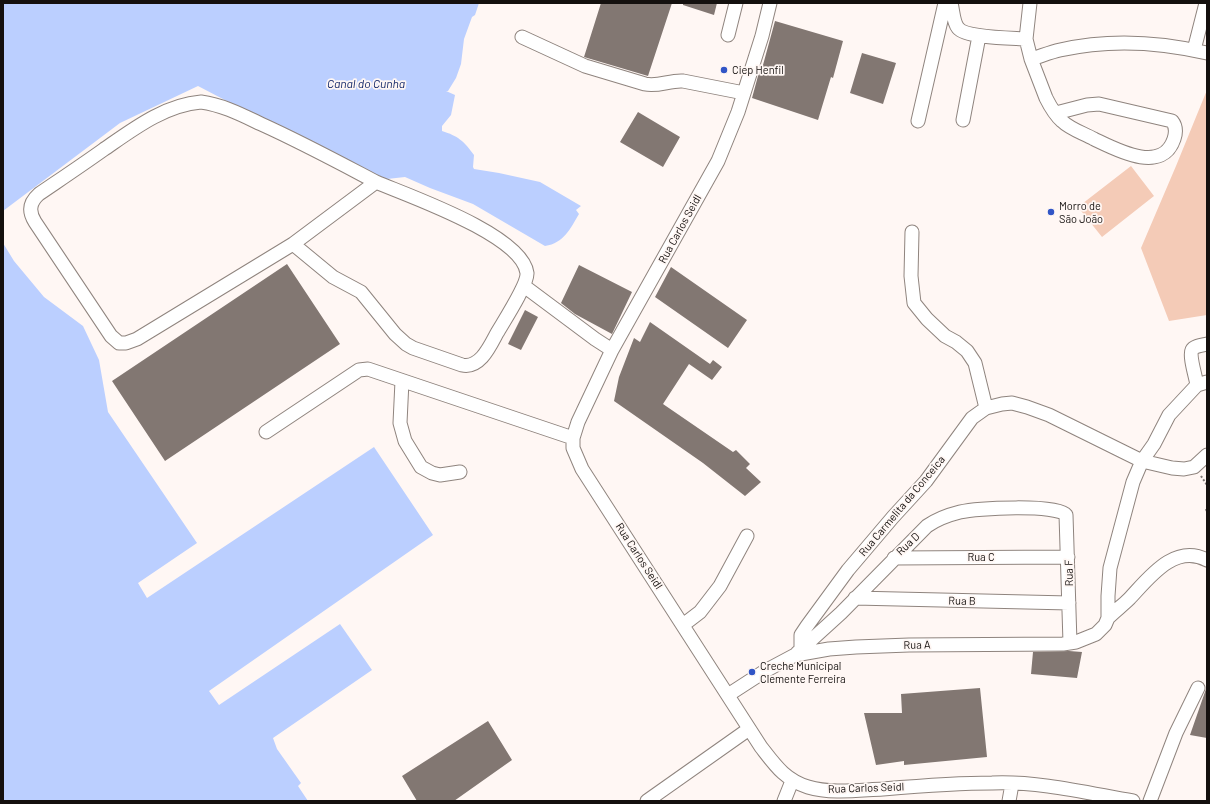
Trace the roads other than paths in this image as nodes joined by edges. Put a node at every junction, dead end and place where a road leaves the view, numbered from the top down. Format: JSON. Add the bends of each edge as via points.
{"nodes":[{"id":1,"x":736,"y":3,"type":"edge"},
{"id":2,"x":770,"y":3,"type":"edge"},
{"id":3,"x":945,"y":3,"type":"edge"},
{"id":4,"x":951,"y":3,"type":"edge"},
{"id":5,"x":1030,"y":3,"type":"edge"},
{"id":6,"x":1206,"y":3,"type":"edge"},
{"id":7,"x":728,"y":35,"type":"dead end"},
{"id":8,"x":979,"y":36,"type":"junction"},
{"id":9,"x":522,"y":37,"type":"dead end"},
{"id":10,"x":1026,"y":39,"type":"junction"},
{"id":11,"x":1201,"y":51,"type":"edge"},
{"id":12,"x":1031,"y":59,"type":"junction"},
{"id":13,"x":744,"y":93,"type":"junction"},
{"id":14,"x":1056,"y":113,"type":"junction"},
{"id":15,"x":918,"y":120,"type":"dead end"},
{"id":16,"x":963,"y":120,"type":"dead end"},
{"id":17,"x":376,"y":182,"type":"junction"},
{"id":18,"x":912,"y":232,"type":"dead end"},
{"id":19,"x":293,"y":244,"type":"junction"},
{"id":20,"x":524,"y":286,"type":"junction"},
{"id":21,"x":1207,"y":344,"type":"edge"},
{"id":22,"x":612,"y":350,"type":"junction"},
{"id":23,"x":402,"y":381,"type":"junction"},
{"id":24,"x":1202,"y":383,"type":"edge"},
{"id":25,"x":986,"y":408,"type":"junction"},
{"id":26,"x":266,"y":432,"type":"dead end"},
{"id":27,"x":573,"y":438,"type":"junction"},
{"id":28,"x":1207,"y":456,"type":"edge"},
{"id":29,"x":1142,"y":461,"type":"junction"},
{"id":30,"x":460,"y":472,"type":"dead end"},
{"id":31,"x":1055,"y":510,"type":"joint"},
{"id":32,"x":747,"y":536,"type":"dead end"},
{"id":33,"x":1068,"y":557,"type":"junction"},
{"id":34,"x":894,"y":558,"type":"junction"},
{"id":35,"x":1207,"y":560,"type":"edge"},
{"id":36,"x":855,"y":598,"type":"junction"},
{"id":37,"x":1069,"y":603,"type":"junction"},
{"id":38,"x":1108,"y":618,"type":"junction"},
{"id":39,"x":683,"y":625,"type":"junction"},
{"id":40,"x":1070,"y":643,"type":"junction"},
{"id":41,"x":798,"y":652,"type":"junction"},
{"id":42,"x":1198,"y":688,"type":"dead end"},
{"id":43,"x":728,"y":695,"type":"junction"},
{"id":44,"x":750,"y":729,"type":"junction"},
{"id":45,"x":792,"y":781,"type":"junction"},
{"id":46,"x":1012,"y":784,"type":"junction"},
{"id":47,"x":872,"y":795,"type":"edge"},
{"id":48,"x":823,"y":796,"type":"edge"},
{"id":49,"x":647,"y":801,"type":"edge"},
{"id":50,"x":784,"y":801,"type":"edge"},
{"id":51,"x":1008,"y":801,"type":"edge"},
{"id":52,"x":1133,"y":801,"type":"edge"},
{"id":53,"x":1150,"y":801,"type":"edge"}],
"edges":[{"from":1,"to":7,"type":"street"},
{"from":2,"to":13,"type":"street","name":"Rua Carlos Seidl"},
{"from":3,"to":15,"type":"street"},
{"from":4,"to":8,"type":"street","via":[[957,27]]},
{"from":5,"to":10,"type":"street"},
{"from":6,"to":11,"type":"street"},
{"from":8,"to":10,"type":"street"},
{"from":8,"to":16,"type":"street"},
{"from":9,"to":13,"type":"street","via":[[585,66],[652,86],[683,81]]},
{"from":10,"to":12,"type":"street"},
{"from":11,"to":12,"type":"street","via":[[1151,44],[1098,44],[1060,50]]},
{"from":12,"to":14,"type":"street","via":[[1046,98]]},
{"from":13,"to":22,"type":"street","name":"Rua Carlos Seidl","via":[[718,161]]},
{"from":14,"to":14,"type":"street","via":[[1099,104],[1172,122],[1175,125],[1175,135],[1169,148],[1161,155],[1134,156],[1119,152],[1068,126]]},
{"from":17,"to":19,"type":"street"},
{"from":17,"to":19,"type":"street","via":[[232,110],[201,102],[177,106],[138,126],[39,194],[30,206],[32,218],[111,336],[119,343],[137,339]]},
{"from":17,"to":20,"type":"street","via":[[465,219],[490,234],[524,263],[527,273]]},
{"from":18,"to":25,"type":"street","via":[[911,276],[914,303],[926,319],[967,351],[975,363]]},
{"from":19,"to":20,"type":"street","via":[[333,277],[361,292],[406,344],[464,366],[475,363],[488,348]]},
{"from":20,"to":22,"type":"street"},
{"from":21,"to":24,"type":"street","via":[[1192,350]]},
{"from":22,"to":27,"type":"street","name":"Rua Carlos Seidl"},
{"from":23,"to":26,"type":"street","via":[[368,369],[359,370]]},
{"from":23,"to":27,"type":"street"},
{"from":23,"to":30,"type":"street","via":[[400,423],[405,440],[421,467],[440,475]]},
{"from":24,"to":29,"type":"street","via":[[1169,415]]},
{"from":25,"to":29,"type":"street","name":"Rua Carmelita da Conceica","via":[[1007,404],[1027,407]]},
{"from":25,"to":41,"type":"street","name":"Rua Carmelita da Conceica","via":[[972,418],[926,481],[848,570],[806,626],[801,635]]},
{"from":27,"to":39,"type":"street","name":"Rua Carlos Seidl","via":[[573,448],[582,469]]},
{"from":28,"to":29,"type":"street","name":"Rua Carmelita da Conceica","via":[[1194,466],[1184,469]]},
{"from":29,"to":38,"type":"street","via":[[1133,482],[1110,568]]},
{"from":31,"to":33,"type":"street","name":"Rua F","via":[[1066,516]]},
{"from":31,"to":34,"type":"street","name":"Rua D","via":[[1007,508],[960,512],[927,526]]},
{"from":32,"to":39,"type":"street","via":[[720,586],[700,612]]},
{"from":33,"to":34,"type":"street","name":"Rua C"},
{"from":33,"to":37,"type":"street","name":"Rua F"},
{"from":34,"to":36,"type":"street","name":"Rua D"},
{"from":35,"to":38,"type":"street","name":"Rua A","via":[[1195,556],[1182,556],[1169,561],[1153,572]]},
{"from":36,"to":37,"type":"street","name":"Rua B"},
{"from":36,"to":41,"type":"street","name":"Rua D"},
{"from":37,"to":40,"type":"street","name":"Rua F"},
{"from":38,"to":40,"type":"street","name":"Rua A","via":[[1106,625],[1096,634]]},
{"from":39,"to":43,"type":"street","name":"Rua Carlos Seidl"},
{"from":40,"to":41,"type":"street","name":"Rua A","via":[[856,646]]},
{"from":41,"to":43,"type":"street","name":"Rua A"},
{"from":42,"to":53,"type":"street","via":[[1176,733]]},
{"from":43,"to":44,"type":"street","name":"Rua Carlos Seidl"},
{"from":44,"to":45,"type":"street","name":"Rua Carlos Seidl","via":[[778,769]]},
{"from":44,"to":49,"type":"street"},
{"from":45,"to":48,"type":"street","name":"Rua Carlos Seidl"},
{"from":45,"to":50,"type":"street"},
{"from":46,"to":47,"type":"street","name":"Rua Carlos Seidl","via":[[967,783]]},
{"from":46,"to":51,"type":"street"},
{"from":46,"to":52,"type":"street","name":"Rua Carlos Seidl","via":[[1045,786]]},
{"from":47,"to":48,"type":"street","name":"Rua Carlos Seidl"}]}
